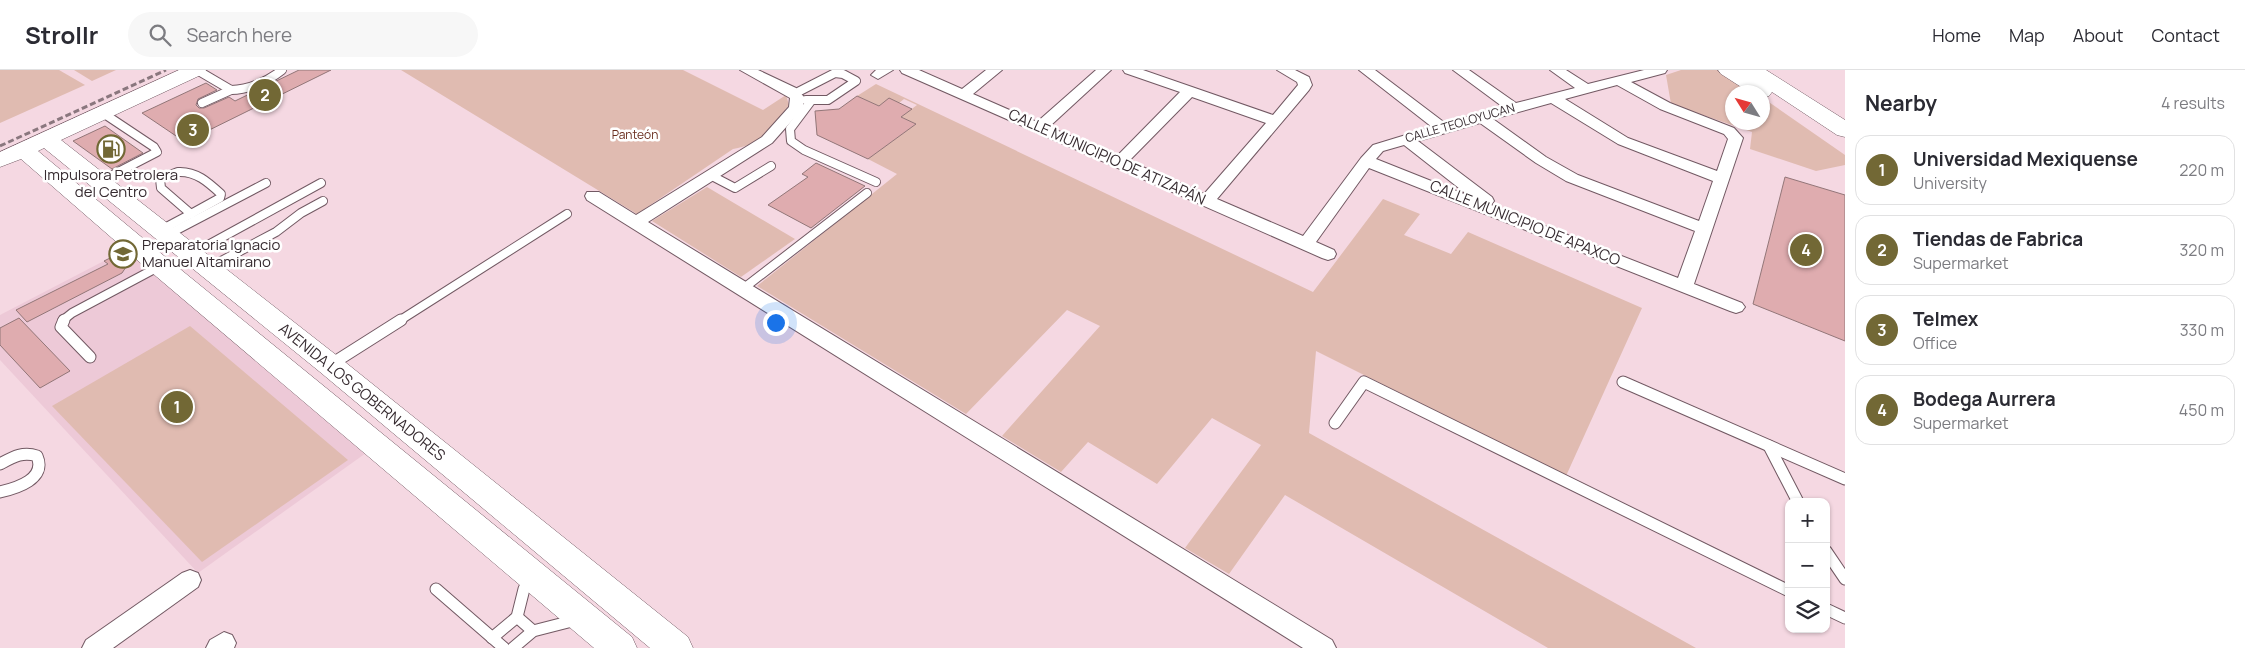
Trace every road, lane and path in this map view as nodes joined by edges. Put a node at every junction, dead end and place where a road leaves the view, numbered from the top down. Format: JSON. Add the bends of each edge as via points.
{"nodes":[{"id":1,"x":197,"y":70,"type":"edge"},
{"id":2,"x":282,"y":70,"type":"edge"},
{"id":3,"x":747,"y":70,"type":"edge"},
{"id":4,"x":907,"y":70,"type":"edge"},
{"id":5,"x":995,"y":70,"type":"edge"},
{"id":6,"x":1104,"y":70,"type":"edge"},
{"id":7,"x":1130,"y":70,"type":"edge"},
{"id":8,"x":1284,"y":70,"type":"edge"},
{"id":9,"x":1366,"y":70,"type":"edge"},
{"id":10,"x":1460,"y":70,"type":"edge"},
{"id":11,"x":1557,"y":70,"type":"edge"},
{"id":12,"x":1728,"y":70,"type":"edge"},
{"id":13,"x":1752,"y":70,"type":"edge"},
{"id":14,"x":1653,"y":71,"type":"edge"},
{"id":15,"x":767,"y":73,"type":"edge"},
{"id":16,"x":1619,"y":81,"type":"junction"},
{"id":17,"x":1750,"y":85,"type":"edge"},
{"id":18,"x":1586,"y":89,"type":"junction"},
{"id":19,"x":231,"y":90,"type":"junction"},
{"id":20,"x":1190,"y":91,"type":"junction"},
{"id":21,"x":964,"y":94,"type":"junction"},
{"id":22,"x":801,"y":98,"type":"junction"},
{"id":23,"x":1554,"y":98,"type":"junction"},
{"id":24,"x":1770,"y":98,"type":"edge"},
{"id":25,"x":202,"y":103,"type":"dead end"},
{"id":26,"x":1514,"y":108,"type":"junction"},
{"id":27,"x":103,"y":113,"type":"junction"},
{"id":28,"x":1481,"y":117,"type":"junction"},
{"id":29,"x":1275,"y":121,"type":"junction"},
{"id":30,"x":1040,"y":127,"type":"junction"},
{"id":31,"x":1442,"y":128,"type":"junction"},
{"id":32,"x":1845,"y":130,"type":"edge"},
{"id":33,"x":1406,"y":139,"type":"junction"},
{"id":34,"x":1845,"y":147,"type":"edge"},
{"id":35,"x":23,"y":149,"type":"edge"},
{"id":36,"x":1366,"y":161,"type":"junction"},
{"id":37,"x":1118,"y":162,"type":"junction"},
{"id":38,"x":771,"y":166,"type":"dead end"},
{"id":39,"x":712,"y":176,"type":"junction"},
{"id":40,"x":80,"y":177,"type":"junction"},
{"id":41,"x":1723,"y":179,"type":"junction"},
{"id":42,"x":876,"y":182,"type":"dead end"},
{"id":43,"x":266,"y":183,"type":"dead end"},
{"id":44,"x":321,"y":183,"type":"dead end"},
{"id":45,"x":866,"y":193,"type":"dead end"},
{"id":46,"x":593,"y":196,"type":"dead end"},
{"id":47,"x":322,"y":200,"type":"dead end"},
{"id":48,"x":1207,"y":201,"type":"junction"},
{"id":49,"x":191,"y":214,"type":"junction"},
{"id":50,"x":567,"y":214,"type":"dead end"},
{"id":51,"x":1503,"y":214,"type":"junction"},
{"id":52,"x":636,"y":222,"type":"junction"},
{"id":53,"x":1705,"y":229,"type":"junction"},
{"id":54,"x":162,"y":233,"type":"junction"},
{"id":55,"x":1306,"y":244,"type":"junction"},
{"id":56,"x":1328,"y":254,"type":"dead end"},
{"id":57,"x":198,"y":262,"type":"junction"},
{"id":58,"x":160,"y":266,"type":"junction"},
{"id":59,"x":1684,"y":286,"type":"junction"},
{"id":60,"x":744,"y":288,"type":"junction"},
{"id":61,"x":1736,"y":307,"type":"dead end"},
{"id":62,"x":90,"y":358,"type":"dead end"},
{"id":63,"x":330,"y":365,"type":"junction"},
{"id":64,"x":1623,"y":382,"type":"dead end"},
{"id":65,"x":1335,"y":424,"type":"dead end"},
{"id":66,"x":424,"y":442,"type":"junction"},
{"id":67,"x":1769,"y":446,"type":"junction"},
{"id":68,"x":397,"y":462,"type":"junction"},
{"id":69,"x":0,"y":464,"type":"edge"},
{"id":70,"x":1845,"y":479,"type":"edge"},
{"id":71,"x":3,"y":493,"type":"edge"},
{"id":72,"x":1796,"y":498,"type":"edge"},
{"id":73,"x":1830,"y":557,"type":"edge"},
{"id":74,"x":531,"y":575,"type":"junction"},
{"id":75,"x":1845,"y":579,"type":"edge"},
{"id":76,"x":190,"y":580,"type":"dead end"},
{"id":77,"x":1785,"y":588,"type":"edge"},
{"id":78,"x":436,"y":589,"type":"dead end"},
{"id":79,"x":1830,"y":611,"type":"edge"},
{"id":80,"x":517,"y":617,"type":"junction"},
{"id":81,"x":582,"y":618,"type":"junction"},
{"id":82,"x":1845,"y":618,"type":"edge"},
{"id":83,"x":533,"y":630,"type":"junction"},
{"id":84,"x":502,"y":645,"type":"edge"},
{"id":85,"x":94,"y":648,"type":"edge"},
{"id":86,"x":620,"y":648,"type":"edge"},
{"id":87,"x":676,"y":648,"type":"edge"},
{"id":88,"x":1324,"y":648,"type":"edge"}],
"edges":[{"from":1,"to":19,"type":"lane"},
{"from":1,"to":27,"type":"street"},
{"from":2,"to":19,"type":"lane","via":[[250,87]]},
{"from":3,"to":15,"type":"street"},
{"from":4,"to":21,"type":"street","name":"CALLE MUNICIPIO DE ATIZAPÁN"},
{"from":5,"to":21,"type":"street"},
{"from":6,"to":30,"type":"street"},
{"from":7,"to":20,"type":"street"},
{"from":8,"to":29,"type":"street","via":[[1298,76],[1305,84]]},
{"from":9,"to":31,"type":"street"},
{"from":10,"to":26,"type":"street"},
{"from":11,"to":18,"type":"street"},
{"from":12,"to":17,"type":"street"},
{"from":13,"to":32,"type":"street"},
{"from":14,"to":16,"type":"street","name":"CALLE TEOLOYUCAN"},
{"from":15,"to":22,"type":"street"},
{"from":16,"to":18,"type":"street","name":"CALLE TEOLOYUCAN"},
{"from":16,"to":41,"type":"street","via":[[1665,106],[1729,131],[1736,138]]},
{"from":18,"to":23,"type":"street","name":"CALLE TEOLOYUCAN"},
{"from":19,"to":25,"type":"lane"},
{"from":20,"to":29,"type":"street"},
{"from":20,"to":37,"type":"street"},
{"from":21,"to":30,"type":"street","name":"CALLE MUNICIPIO DE ATIZAPÁN"},
{"from":22,"to":22,"type":"lane","via":[[828,100],[856,82],[835,73]]},
{"from":22,"to":39,"type":"street","via":[[772,136]]},
{"from":22,"to":42,"type":"lane","via":[[790,129],[791,141]]},
{"from":23,"to":26,"type":"street","name":"CALLE TEOLOYUCAN"},
{"from":23,"to":41,"type":"street","via":[[1623,141]]},
{"from":24,"to":34,"type":"street"},
{"from":26,"to":28,"type":"street","name":"CALLE TEOLOYUCAN"},
{"from":27,"to":35,"type":"street"},
{"from":27,"to":40,"type":"lane","via":[[157,152]]},
{"from":28,"to":31,"type":"street","name":"CALLE TEOLOYUCAN"},
{"from":28,"to":53,"type":"street","via":[[1572,178]]},
{"from":29,"to":48,"type":"street"},
{"from":30,"to":37,"type":"street","name":"CALLE MUNICIPIO DE ATIZAPÁN"},
{"from":31,"to":33,"type":"street","name":"CALLE TEOLOYUCAN"},
{"from":33,"to":36,"type":"street","name":"CALLE TEOLOYUCAN","via":[[1378,148]]},
{"from":33,"to":51,"type":"street"},
{"from":35,"to":40,"type":"street","name":"AVENIDA LOS GOBERNADORES"},
{"from":36,"to":51,"type":"street","name":"CALLE MUNICIPIO DE APAXCO"},
{"from":36,"to":55,"type":"street","name":"CALLE TEOLOYUCAN"},
{"from":37,"to":48,"type":"street","name":"CALLE MUNICIPIO DE ATIZAPÁN"},
{"from":38,"to":39,"type":"lane","via":[[735,188]]},
{"from":39,"to":52,"type":"street"},
{"from":40,"to":54,"type":"street","name":"AVENIDA LOS GOBERNADORES"},
{"from":40,"to":58,"type":"street","name":"AVENIDA LOS GOBERNADORES"},
{"from":41,"to":53,"type":"street"},
{"from":43,"to":54,"type":"lane"},
{"from":44,"to":57,"type":"lane"},
{"from":45,"to":60,"type":"lane"},
{"from":46,"to":52,"type":"street"},
{"from":47,"to":57,"type":"lane","via":[[276,232]]},
{"from":48,"to":55,"type":"street","name":"CALLE MUNICIPIO DE ATIZAPÁN"},
{"from":49,"to":49,"type":"lane","via":[[220,198],[221,194],[192,172],[181,170],[160,179],[161,188]]},
{"from":49,"to":54,"type":"lane"},
{"from":50,"to":63,"type":"lane"},
{"from":51,"to":59,"type":"street","name":"CALLE MUNICIPIO DE APAXCO"},
{"from":52,"to":60,"type":"street"},
{"from":53,"to":59,"type":"street"},
{"from":54,"to":57,"type":"street","name":"AVENIDA LOS GOBERNADORES"},
{"from":55,"to":56,"type":"street","name":"CALLE MUNICIPIO DE ATIZAPÁN"},
{"from":57,"to":63,"type":"street","name":"AVENIDA LOS GOBERNADORES"},
{"from":58,"to":62,"type":"lane","via":[[62,321],[61,327]]},
{"from":58,"to":68,"type":"street","name":"AVENIDA LOS GOBERNADORES"},
{"from":59,"to":61,"type":"street","name":"CALLE MUNICIPIO DE APAXCO"},
{"from":60,"to":88,"type":"street"},
{"from":63,"to":66,"type":"street","name":"AVENIDA LOS GOBERNADORES"},
{"from":64,"to":67,"type":"lane"},
{"from":65,"to":77,"type":"lane","via":[[1364,382]]},
{"from":66,"to":68,"type":"street"},
{"from":66,"to":87,"type":"street","name":"AVENIDA LOS GOBERNADORES"},
{"from":67,"to":70,"type":"lane"},
{"from":67,"to":72,"type":"lane"},
{"from":68,"to":74,"type":"street","name":"AVENIDA LOS GOBERNADORES"},
{"from":69,"to":71,"type":"lane","via":[[30,454],[41,459],[42,464],[27,483]]},
{"from":73,"to":75,"type":"lane"},
{"from":74,"to":80,"type":"lane"},
{"from":74,"to":81,"type":"street","name":"AVENIDA LOS GOBERNADORES"},
{"from":76,"to":85,"type":"street"},
{"from":78,"to":84,"type":"lane"},
{"from":79,"to":82,"type":"lane"},
{"from":80,"to":83,"type":"lane"},
{"from":80,"to":84,"type":"lane"},
{"from":81,"to":83,"type":"lane"},
{"from":81,"to":86,"type":"street","name":"AVENIDA LOS GOBERNADORES"},
{"from":83,"to":84,"type":"lane"}]}
